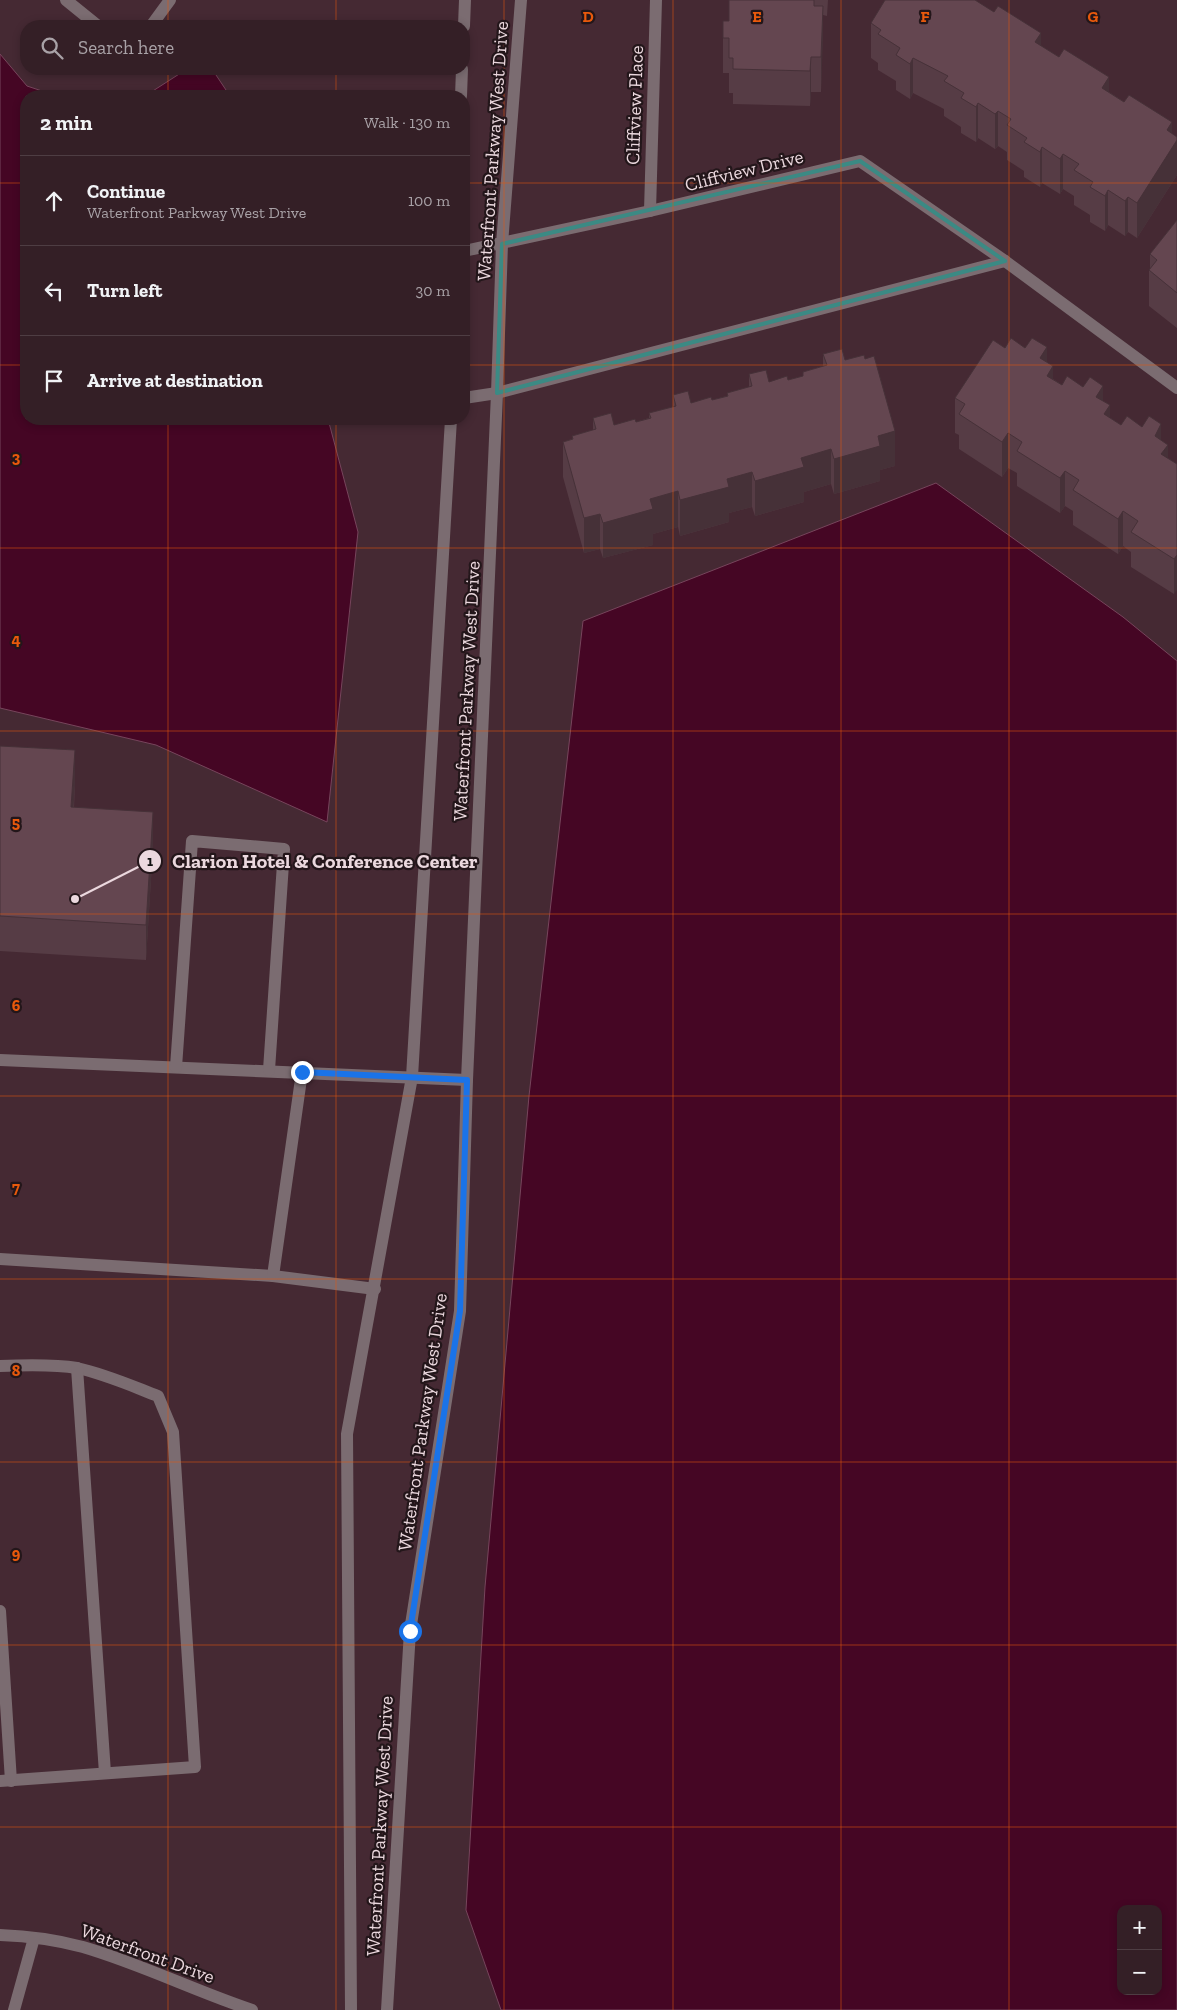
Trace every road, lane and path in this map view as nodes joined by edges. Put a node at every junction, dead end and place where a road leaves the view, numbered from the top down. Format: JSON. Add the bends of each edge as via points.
{"nodes":[{"id":1,"x":66,"y":0,"type":"edge"},
{"id":2,"x":170,"y":0,"type":"edge"},
{"id":3,"x":465,"y":0,"type":"edge"},
{"id":4,"x":521,"y":0,"type":"edge"},
{"id":5,"x":656,"y":0,"type":"edge"},
{"id":6,"x":91,"y":20,"type":"edge"},
{"id":7,"x":155,"y":20,"type":"edge"},
{"id":8,"x":464,"y":20,"type":"edge"},
{"id":9,"x":462,"y":75,"type":"edge"},
{"id":10,"x":460,"y":90,"type":"edge"},
{"id":11,"x":650,"y":211,"type":"junction"},
{"id":12,"x":502,"y":244,"type":"junction"},
{"id":13,"x":470,"y":250,"type":"edge"},
{"id":14,"x":1005,"y":260,"type":"junction"},
{"id":15,"x":1177,"y":388,"type":"edge"},
{"id":16,"x":498,"y":393,"type":"junction"},
{"id":17,"x":470,"y":397,"type":"edge"},
{"id":18,"x":450,"y":425,"type":"edge"},
{"id":19,"x":0,"y":1060,"type":"edge"},
{"id":20,"x":176,"y":1067,"type":"junction"},
{"id":21,"x":269,"y":1070,"type":"junction"},
{"id":22,"x":302,"y":1072,"type":"junction"},
{"id":23,"x":412,"y":1077,"type":"junction"},
{"id":24,"x":467,"y":1080,"type":"junction"},
{"id":25,"x":0,"y":1259,"type":"edge"},
{"id":26,"x":273,"y":1276,"type":"junction"},
{"id":27,"x":375,"y":1289,"type":"junction"},
{"id":28,"x":0,"y":1366,"type":"edge"},
{"id":29,"x":77,"y":1368,"type":"junction"},
{"id":30,"x":0,"y":1611,"type":"edge"},
{"id":31,"x":105,"y":1774,"type":"junction"},
{"id":32,"x":5,"y":1781,"type":"edge"},
{"id":33,"x":0,"y":1935,"type":"edge"},
{"id":34,"x":34,"y":1938,"type":"junction"},
{"id":35,"x":215,"y":1997,"type":"junction"},
{"id":36,"x":14,"y":2010,"type":"edge"},
{"id":37,"x":211,"y":2010,"type":"edge"},
{"id":38,"x":252,"y":2010,"type":"edge"},
{"id":39,"x":351,"y":2010,"type":"edge"},
{"id":40,"x":387,"y":2010,"type":"edge"}],
"edges":[{"from":1,"to":6,"type":"street"},
{"from":2,"to":7,"type":"street"},
{"from":3,"to":8,"type":"street","name":"Waterfront Parkway West Drive"},
{"from":4,"to":12,"type":"street","name":"Waterfront Parkway West Drive"},
{"from":5,"to":11,"type":"street","name":"Cliffview Place"},
{"from":9,"to":10,"type":"street","name":"Waterfront Parkway West Drive"},
{"from":11,"to":12,"type":"street","name":"Cliffview Drive"},
{"from":11,"to":14,"type":"street","name":"Cliffview Drive","via":[[860,161]]},
{"from":12,"to":13,"type":"street","name":"Cliffview Drive"},
{"from":12,"to":16,"type":"street","name":"Waterfront Parkway West Drive"},
{"from":14,"to":15,"type":"street","name":"Cliffview Drive"},
{"from":14,"to":16,"type":"street"},
{"from":16,"to":17,"type":"street"},
{"from":16,"to":24,"type":"street","name":"Waterfront Parkway West Drive"},
{"from":18,"to":23,"type":"street","name":"Waterfront Parkway West Drive"},
{"from":19,"to":20,"type":"street"},
{"from":20,"to":21,"type":"street"},
{"from":20,"to":21,"type":"street","via":[[192,841],[284,849]]},
{"from":21,"to":22,"type":"street"},
{"from":22,"to":23,"type":"street"},
{"from":22,"to":26,"type":"street"},
{"from":23,"to":24,"type":"street"},
{"from":23,"to":27,"type":"street","name":"Waterfront Parkway West Drive"},
{"from":24,"to":40,"type":"street","name":"Waterfront Parkway West Drive","via":[[460,1311],[410,1631]]},
{"from":25,"to":26,"type":"street"},
{"from":26,"to":27,"type":"street"},
{"from":27,"to":39,"type":"street","name":"Waterfront Parkway West Drive","via":[[347,1434]]},
{"from":28,"to":29,"type":"street"},
{"from":29,"to":31,"type":"street"},
{"from":29,"to":31,"type":"street","via":[[158,1396],[173,1432],[195,1767]]},
{"from":30,"to":32,"type":"street"},
{"from":31,"to":32,"type":"street"},
{"from":33,"to":34,"type":"street","name":"Waterfront Drive"},
{"from":34,"to":35,"type":"street","name":"Waterfront Drive","via":[[82,1947]]},
{"from":34,"to":36,"type":"street"},
{"from":35,"to":37,"type":"street"},
{"from":35,"to":38,"type":"street","name":"Waterfront Drive"}]}
